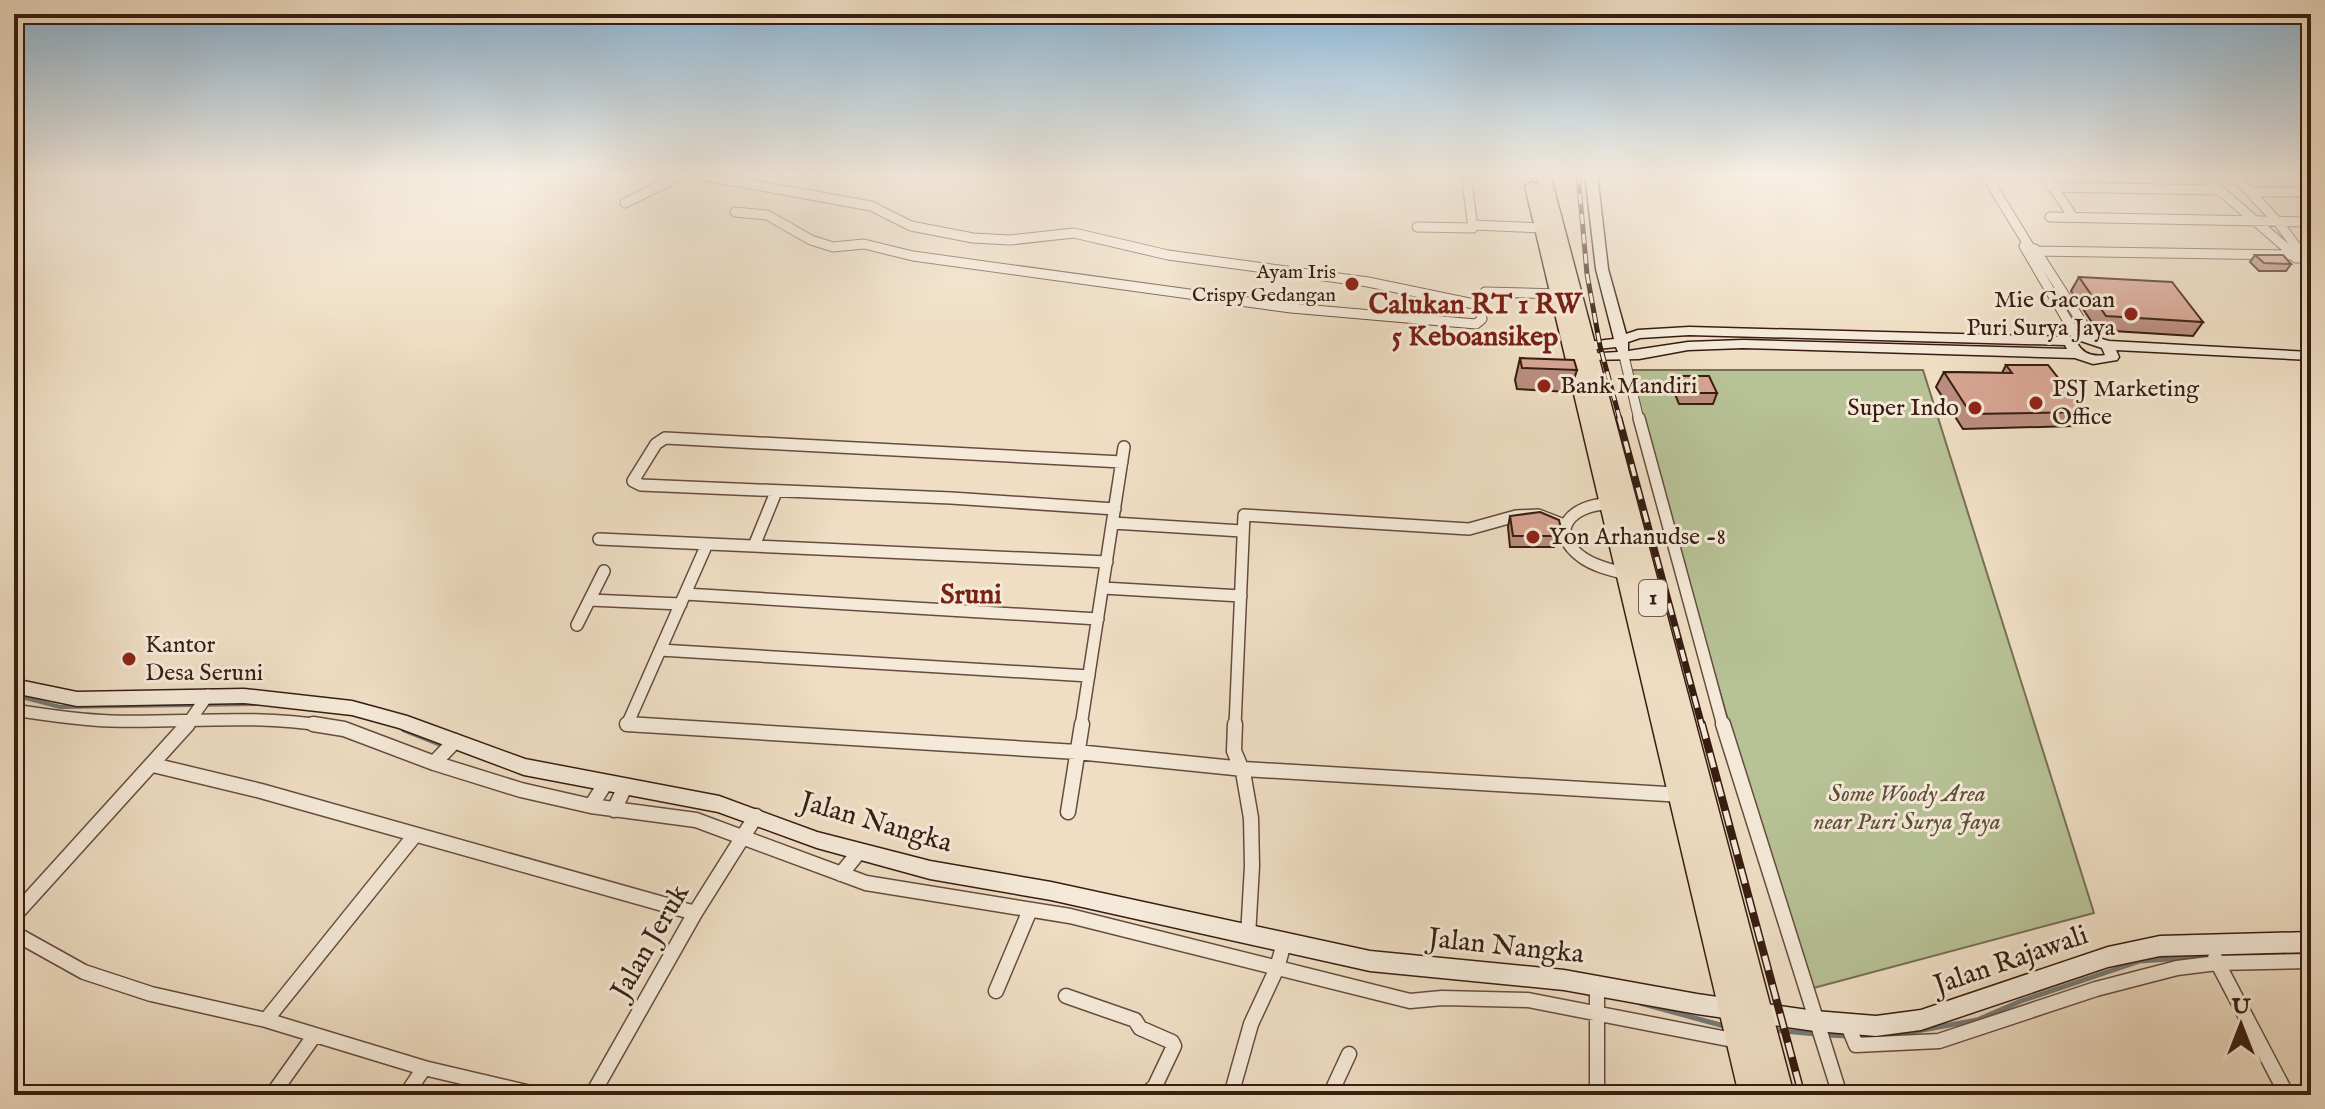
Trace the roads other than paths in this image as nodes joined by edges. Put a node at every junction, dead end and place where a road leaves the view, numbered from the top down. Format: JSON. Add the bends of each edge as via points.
{"nodes":[{"id":1,"x":1473,"y":225,"type":"edge"},
{"id":2,"x":786,"y":226,"type":"edge"},
{"id":3,"x":911,"y":226,"type":"edge"},
{"id":4,"x":1490,"y":226,"type":"edge"},
{"id":5,"x":1554,"y":226,"type":"edge"},
{"id":6,"x":1597,"y":226,"type":"edge"},
{"id":7,"x":2017,"y":226,"type":"edge"},
{"id":8,"x":2260,"y":226,"type":"edge"},
{"id":9,"x":2281,"y":226,"type":"edge"},
{"id":10,"x":1417,"y":227,"type":"dead end"},
{"id":11,"x":1542,"y":228,"type":"joint"},
{"id":12,"x":2031,"y":249,"type":"junction"},
{"id":13,"x":2300,"y":254,"type":"edge"},
{"id":14,"x":1558,"y":294,"type":"junction"},
{"id":15,"x":1479,"y":305,"type":"junction"},
{"id":16,"x":2092,"y":338,"type":"junction"},
{"id":17,"x":1622,"y":339,"type":"junction"},
{"id":18,"x":2074,"y":339,"type":"junction"},
{"id":19,"x":2111,"y":350,"type":"junction"},
{"id":20,"x":1581,"y":352,"type":"junction"},
{"id":21,"x":2079,"y":354,"type":"junction"},
{"id":22,"x":1624,"y":356,"type":"junction"},
{"id":23,"x":2311,"y":356,"type":"edge"},
{"id":24,"x":2311,"y":364,"type":"edge"},
{"id":25,"x":1124,"y":447,"type":"dead end"},
{"id":26,"x":1122,"y":462,"type":"junction"},
{"id":27,"x":776,"y":492,"type":"junction"},
{"id":28,"x":1609,"y":504,"type":"junction"},
{"id":29,"x":1115,"y":509,"type":"junction"},
{"id":30,"x":1113,"y":523,"type":"junction"},
{"id":31,"x":1564,"y":525,"type":"junction"},
{"id":32,"x":1242,"y":531,"type":"junction"},
{"id":33,"x":599,"y":539,"type":"dead end"},
{"id":34,"x":707,"y":544,"type":"junction"},
{"id":35,"x":754,"y":546,"type":"junction"},
{"id":36,"x":1107,"y":562,"type":"junction"},
{"id":37,"x":604,"y":571,"type":"dead end"},
{"id":38,"x":1626,"y":574,"type":"junction"},
{"id":39,"x":1103,"y":588,"type":"junction"},
{"id":40,"x":1241,"y":596,"type":"junction"},
{"id":41,"x":683,"y":599,"type":"junction"},
{"id":42,"x":590,"y":600,"type":"junction"},
{"id":43,"x":1098,"y":619,"type":"junction"},
{"id":44,"x":577,"y":625,"type":"dead end"},
{"id":45,"x":660,"y":650,"type":"junction"},
{"id":46,"x":1089,"y":676,"type":"junction"},
{"id":47,"x":14,"y":686,"type":"edge"},
{"id":48,"x":200,"y":708,"type":"junction"},
{"id":49,"x":14,"y":710,"type":"edge"},
{"id":50,"x":452,"y":743,"type":"junction"},
{"id":51,"x":1077,"y":752,"type":"junction"},
{"id":52,"x":435,"y":761,"type":"junction"},
{"id":53,"x":153,"y":765,"type":"junction"},
{"id":54,"x":1244,"y":769,"type":"junction"},
{"id":55,"x":615,"y":793,"type":"junction"},
{"id":56,"x":1679,"y":795,"type":"junction"},
{"id":57,"x":1704,"y":796,"type":"junction"},
{"id":58,"x":592,"y":804,"type":"junction"},
{"id":59,"x":1068,"y":812,"type":"dead end"},
{"id":60,"x":751,"y":826,"type":"junction"},
{"id":61,"x":415,"y":835,"type":"junction"},
{"id":62,"x":858,"y":853,"type":"junction"},
{"id":63,"x":843,"y":872,"type":"junction"},
{"id":64,"x":1030,"y":910,"type":"junction"},
{"id":65,"x":695,"y":913,"type":"junction"},
{"id":66,"x":14,"y":916,"type":"edge"},
{"id":67,"x":14,"y":933,"type":"edge"},
{"id":68,"x":1248,"y":937,"type":"junction"},
{"id":69,"x":2311,"y":942,"type":"edge"},
{"id":70,"x":2212,"y":953,"type":"junction"},
{"id":71,"x":1280,"y":955,"type":"junction"},
{"id":72,"x":2311,"y":961,"type":"edge"},
{"id":73,"x":1597,"y":988,"type":"junction"},
{"id":74,"x":996,"y":991,"type":"dead end"},
{"id":75,"x":1066,"y":996,"type":"dead end"},
{"id":76,"x":1595,"y":1009,"type":"junction"},
{"id":77,"x":266,"y":1020,"type":"junction"},
{"id":78,"x":1816,"y":1023,"type":"junction"},
{"id":79,"x":1747,"y":1026,"type":"junction"},
{"id":80,"x":314,"y":1036,"type":"junction"},
{"id":81,"x":1349,"y":1054,"type":"dead end"},
{"id":82,"x":424,"y":1068,"type":"junction"},
{"id":83,"x":272,"y":1095,"type":"edge"},
{"id":84,"x":406,"y":1095,"type":"edge"},
{"id":85,"x":539,"y":1095,"type":"edge"},
{"id":86,"x":592,"y":1095,"type":"edge"},
{"id":87,"x":1145,"y":1095,"type":"edge"},
{"id":88,"x":1231,"y":1095,"type":"edge"},
{"id":89,"x":1330,"y":1095,"type":"edge"},
{"id":90,"x":1597,"y":1095,"type":"edge"},
{"id":91,"x":1753,"y":1095,"type":"edge"},
{"id":92,"x":1780,"y":1095,"type":"edge"},
{"id":93,"x":1840,"y":1095,"type":"edge"},
{"id":94,"x":2287,"y":1095,"type":"edge"}],
"edges":[{"from":1,"to":10,"type":"street"},
{"from":2,"to":15,"type":"street","via":[[833,247],[864,244],[913,256],[1291,308],[1476,324],[1482,319]]},
{"from":3,"to":15,"type":"street","via":[[1010,240],[1074,233],[1168,255],[1368,282]]},
{"from":4,"to":11,"type":"street"},
{"from":5,"to":20,"type":"highway","number":"1"},
{"from":6,"to":17,"type":"street","via":[[1602,269]]},
{"from":7,"to":12,"type":"street"},
{"from":8,"to":13,"type":"street"},
{"from":9,"to":13,"type":"street"},
{"from":11,"to":14,"type":"highway","number":"1"},
{"from":12,"to":13,"type":"street"},
{"from":12,"to":16,"type":"street"},
{"from":12,"to":18,"type":"street"},
{"from":14,"to":15,"type":"street","via":[[1485,292]]},
{"from":14,"to":20,"type":"highway","number":"1"},
{"from":16,"to":18,"type":"street"},
{"from":16,"to":19,"type":"street"},
{"from":17,"to":18,"type":"street","via":[[1689,331]]},
{"from":17,"to":20,"type":"street"},
{"from":17,"to":22,"type":"street"},
{"from":18,"to":21,"type":"street","via":[[2071,348]]},
{"from":19,"to":21,"type":"street","via":[[2104,360]]},
{"from":19,"to":23,"type":"street"},
{"from":19,"to":24,"type":"street"},
{"from":20,"to":22,"type":"street"},
{"from":20,"to":28,"type":"highway","number":"1"},
{"from":20,"to":57,"type":"highway","number":"1"},
{"from":21,"to":22,"type":"street","via":[[1743,344]]},
{"from":22,"to":78,"type":"street","via":[[1726,736]]},
{"from":25,"to":26,"type":"street"},
{"from":26,"to":27,"type":"street","via":[[665,438],[633,481]]},
{"from":26,"to":29,"type":"street"},
{"from":27,"to":29,"type":"street"},
{"from":27,"to":35,"type":"street"},
{"from":28,"to":31,"type":"street","via":[[1586,505],[1571,513]]},
{"from":28,"to":38,"type":"highway","number":"1"},
{"from":29,"to":30,"type":"street"},
{"from":30,"to":32,"type":"street"},
{"from":30,"to":36,"type":"street"},
{"from":31,"to":32,"type":"street","via":[[1522,513],[1493,527],[1469,529],[1244,515]]},
{"from":31,"to":38,"type":"street","via":[[1567,542],[1582,558]]},
{"from":32,"to":40,"type":"street"},
{"from":33,"to":34,"type":"street"},
{"from":34,"to":35,"type":"street"},
{"from":34,"to":41,"type":"street"},
{"from":35,"to":36,"type":"street"},
{"from":36,"to":39,"type":"street"},
{"from":37,"to":42,"type":"street"},
{"from":38,"to":56,"type":"highway","number":"1"},
{"from":39,"to":40,"type":"street"},
{"from":39,"to":43,"type":"street"},
{"from":40,"to":54,"type":"street","via":[[1234,751]]},
{"from":41,"to":42,"type":"street"},
{"from":41,"to":43,"type":"street"},
{"from":41,"to":45,"type":"street"},
{"from":42,"to":44,"type":"street"},
{"from":43,"to":46,"type":"street"},
{"from":45,"to":46,"type":"street"},
{"from":45,"to":51,"type":"street","via":[[627,725]]},
{"from":46,"to":51,"type":"street"},
{"from":47,"to":48,"type":"street","name":"Jalan Nangka","via":[[77,699]]},
{"from":48,"to":49,"type":"street","via":[[112,721]]},
{"from":48,"to":50,"type":"street","name":"Jalan Nangka","via":[[318,702],[352,708]]},
{"from":48,"to":52,"type":"street","via":[[344,729]]},
{"from":48,"to":53,"type":"street"},
{"from":50,"to":52,"type":"street"},
{"from":50,"to":55,"type":"street","name":"Jalan Nangka"},
{"from":51,"to":54,"type":"street"},
{"from":51,"to":59,"type":"street"},
{"from":52,"to":58,"type":"street","via":[[521,790]]},
{"from":53,"to":61,"type":"street"},
{"from":53,"to":66,"type":"street"},
{"from":54,"to":56,"type":"street"},
{"from":54,"to":68,"type":"street","via":[[1252,876]]},
{"from":55,"to":58,"type":"street"},
{"from":55,"to":58,"type":"street"},
{"from":55,"to":60,"type":"street","name":"Jalan Nangka","via":[[674,793]]},
{"from":56,"to":57,"type":"street"},
{"from":56,"to":79,"type":"highway","number":"1"},
{"from":57,"to":79,"type":"highway","number":"1"},
{"from":60,"to":62,"type":"street","name":"Jalan Nangka"},
{"from":60,"to":63,"type":"street"},
{"from":60,"to":65,"type":"street","name":"Jalan Jeruk"},
{"from":61,"to":65,"type":"street"},
{"from":61,"to":77,"type":"street"},
{"from":62,"to":63,"type":"street"},
{"from":62,"to":68,"type":"street","name":"Jalan Nangka"},
{"from":63,"to":64,"type":"street","via":[[879,886]]},
{"from":64,"to":71,"type":"street"},
{"from":64,"to":74,"type":"street"},
{"from":65,"to":86,"type":"street","name":"Jalan Jeruk"},
{"from":67,"to":77,"type":"street","via":[[84,972],[151,994]]},
{"from":68,"to":71,"type":"street","name":"Jalan Nangka"},
{"from":69,"to":70,"type":"street","name":"Jalan Rajawali"},
{"from":70,"to":72,"type":"street"},
{"from":70,"to":78,"type":"street","name":"Jalan Rajawali","via":[[2160,946],[2108,957],[1921,1020],[1849,1031]]},
{"from":70,"to":94,"type":"street"},
{"from":71,"to":73,"type":"street","name":"Jalan Nangka"},
{"from":71,"to":76,"type":"street","via":[[1410,1001],[1528,1000]]},
{"from":71,"to":88,"type":"street","via":[[1251,1024]]},
{"from":73,"to":76,"type":"street"},
{"from":73,"to":79,"type":"street","name":"Jalan Nangka"},
{"from":75,"to":87,"type":"street","via":[[1135,1020],[1140,1028],[1172,1042],[1157,1082]]},
{"from":76,"to":79,"type":"street"},
{"from":76,"to":90,"type":"street"},
{"from":77,"to":80,"type":"street"},
{"from":78,"to":79,"type":"street","name":"Jalan Rajawali"},
{"from":78,"to":93,"type":"street"},
{"from":79,"to":91,"type":"highway","number":"1"},
{"from":79,"to":92,"type":"highway","number":"1"},
{"from":80,"to":82,"type":"street"},
{"from":80,"to":83,"type":"street"},
{"from":81,"to":89,"type":"street"},
{"from":82,"to":84,"type":"street"},
{"from":82,"to":85,"type":"street"}]}
